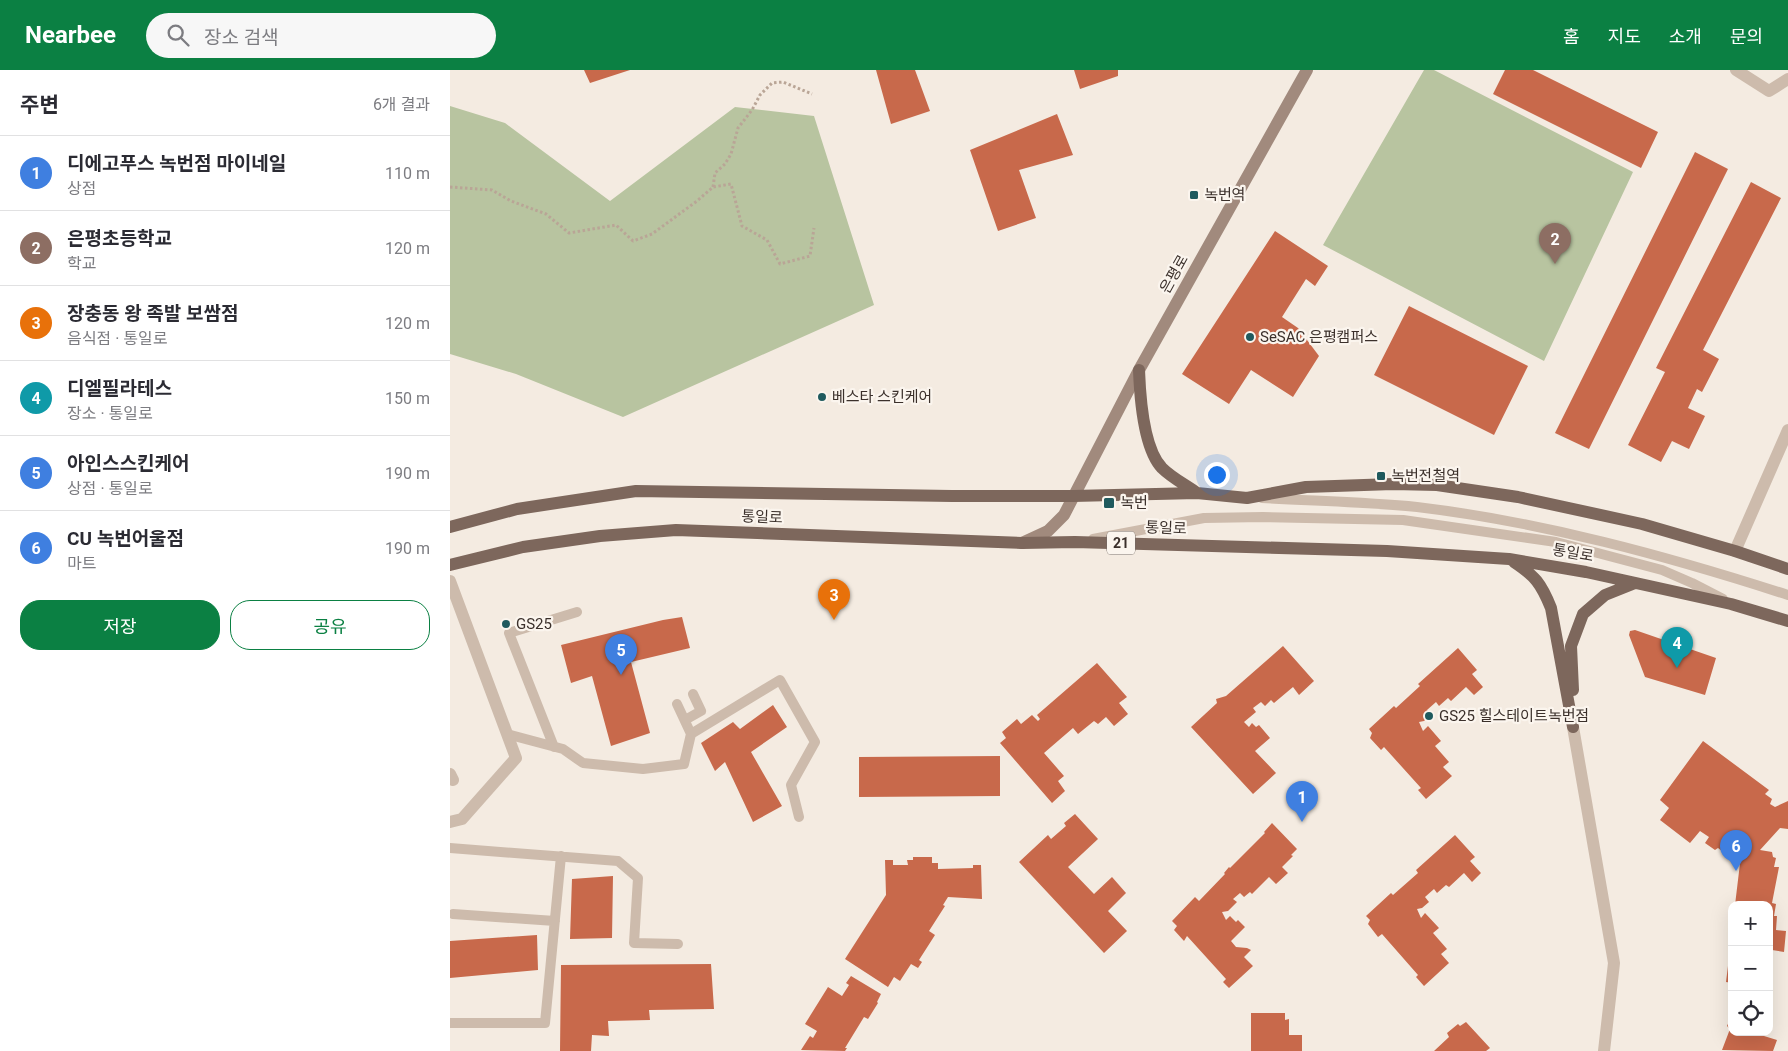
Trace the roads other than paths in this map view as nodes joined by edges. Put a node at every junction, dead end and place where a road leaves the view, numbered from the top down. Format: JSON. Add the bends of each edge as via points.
{"nodes":[{"id":1,"x":1307,"y":70,"type":"edge"},
{"id":2,"x":1736,"y":70,"type":"edge"},
{"id":3,"x":1788,"y":79,"type":"edge"},
{"id":4,"x":1139,"y":370,"type":"junction"},
{"id":5,"x":1788,"y":430,"type":"edge"},
{"id":6,"x":1197,"y":494,"type":"junction"},
{"id":7,"x":1073,"y":496,"type":"junction"},
{"id":8,"x":1247,"y":498,"type":"junction"},
{"id":9,"x":450,"y":527,"type":"edge"},
{"id":10,"x":1075,"y":542,"type":"junction"},
{"id":11,"x":1022,"y":543,"type":"junction"},
{"id":12,"x":1736,"y":551,"type":"junction"},
{"id":13,"x":1509,"y":559,"type":"junction"},
{"id":14,"x":450,"y":565,"type":"edge"},
{"id":15,"x":1788,"y":569,"type":"edge"},
{"id":16,"x":450,"y":581,"type":"edge"},
{"id":17,"x":1635,"y":582,"type":"junction"},
{"id":18,"x":1788,"y":595,"type":"edge"},
{"id":19,"x":1731,"y":604,"type":"junction"},
{"id":20,"x":577,"y":612,"type":"dead end"},
{"id":21,"x":1788,"y":621,"type":"edge"},
{"id":22,"x":694,"y":694,"type":"dead end"},
{"id":23,"x":677,"y":704,"type":"dead end"},
{"id":24,"x":685,"y":720,"type":"junction"},
{"id":25,"x":1574,"y":727,"type":"junction"},
{"id":26,"x":507,"y":734,"type":"junction"},
{"id":27,"x":691,"y":734,"type":"junction"},
{"id":28,"x":554,"y":747,"type":"junction"},
{"id":29,"x":799,"y":818,"type":"dead end"},
{"id":30,"x":450,"y":822,"type":"edge"},
{"id":31,"x":450,"y":848,"type":"edge"},
{"id":32,"x":561,"y":856,"type":"junction"},
{"id":33,"x":453,"y":914,"type":"dead end"},
{"id":34,"x":555,"y":921,"type":"junction"},
{"id":35,"x":678,"y":944,"type":"dead end"},
{"id":36,"x":450,"y":1023,"type":"edge"},
{"id":37,"x":1604,"y":1051,"type":"edge"}],
"edges":[{"from":1,"to":4,"type":"main road","name":"은평로"},
{"from":2,"to":3,"type":"street","via":[[1768,91]]},
{"from":4,"to":6,"type":"main road","via":[[1141,409],[1151,448],[1162,467]]},
{"from":4,"to":7,"type":"main road","name":"은평로"},
{"from":5,"to":12,"type":"street"},
{"from":6,"to":7,"type":"main road","name":"통일로"},
{"from":6,"to":8,"type":"main road","name":"통일로"},
{"from":7,"to":9,"type":"main road","name":"통일로","via":[[636,491],[517,509]]},
{"from":7,"to":11,"type":"main road","name":"은평로","via":[[1064,516],[1048,531]]},
{"from":8,"to":12,"type":"main road","name":"통일로","via":[[1306,487],[1437,485],[1518,497],[1642,524]]},
{"from":8,"to":18,"type":"lane","via":[[1416,507],[1517,523],[1573,534]]},
{"from":10,"to":11,"type":"main road","name":"통일로","number":"21"},
{"from":10,"to":13,"type":"main road","name":"통일로","number":"21","via":[[1387,551]]},
{"from":10,"to":19,"type":"lane","via":[[1204,518],[1403,520],[1556,542],[1662,570]]},
{"from":11,"to":14,"type":"main road","name":"통일로","number":"21","via":[[676,530],[533,546]]},
{"from":12,"to":15,"type":"main road","name":"통일로"},
{"from":13,"to":17,"type":"main road","name":"통일로","number":"21"},
{"from":13,"to":25,"type":"main road","via":[[1532,574],[1544,590],[1551,608]]},
{"from":16,"to":26,"type":"street"},
{"from":17,"to":19,"type":"main road","name":"통일로","number":"21"},
{"from":17,"to":25,"type":"main road","via":[[1605,595],[1583,614],[1572,646]]},
{"from":19,"to":21,"type":"main road","name":"통일로","number":"21"},
{"from":20,"to":28,"type":"lane","via":[[509,633]]},
{"from":22,"to":24,"type":"lane","via":[[701,711]]},
{"from":23,"to":24,"type":"lane"},
{"from":24,"to":27,"type":"lane"},
{"from":25,"to":37,"type":"street","via":[[1614,963]]},
{"from":26,"to":28,"type":"lane"},
{"from":26,"to":30,"type":"street","via":[[516,758],[462,820]]},
{"from":27,"to":28,"type":"lane","via":[[684,764],[643,768],[583,763],[563,749]]},
{"from":27,"to":29,"type":"lane","via":[[780,680],[815,742],[791,785]]},
{"from":31,"to":32,"type":"lane"},
{"from":32,"to":34,"type":"lane"},
{"from":32,"to":35,"type":"lane","via":[[618,861],[638,878],[634,943]]},
{"from":33,"to":34,"type":"lane"},
{"from":34,"to":36,"type":"lane","via":[[545,1023]]}]}
